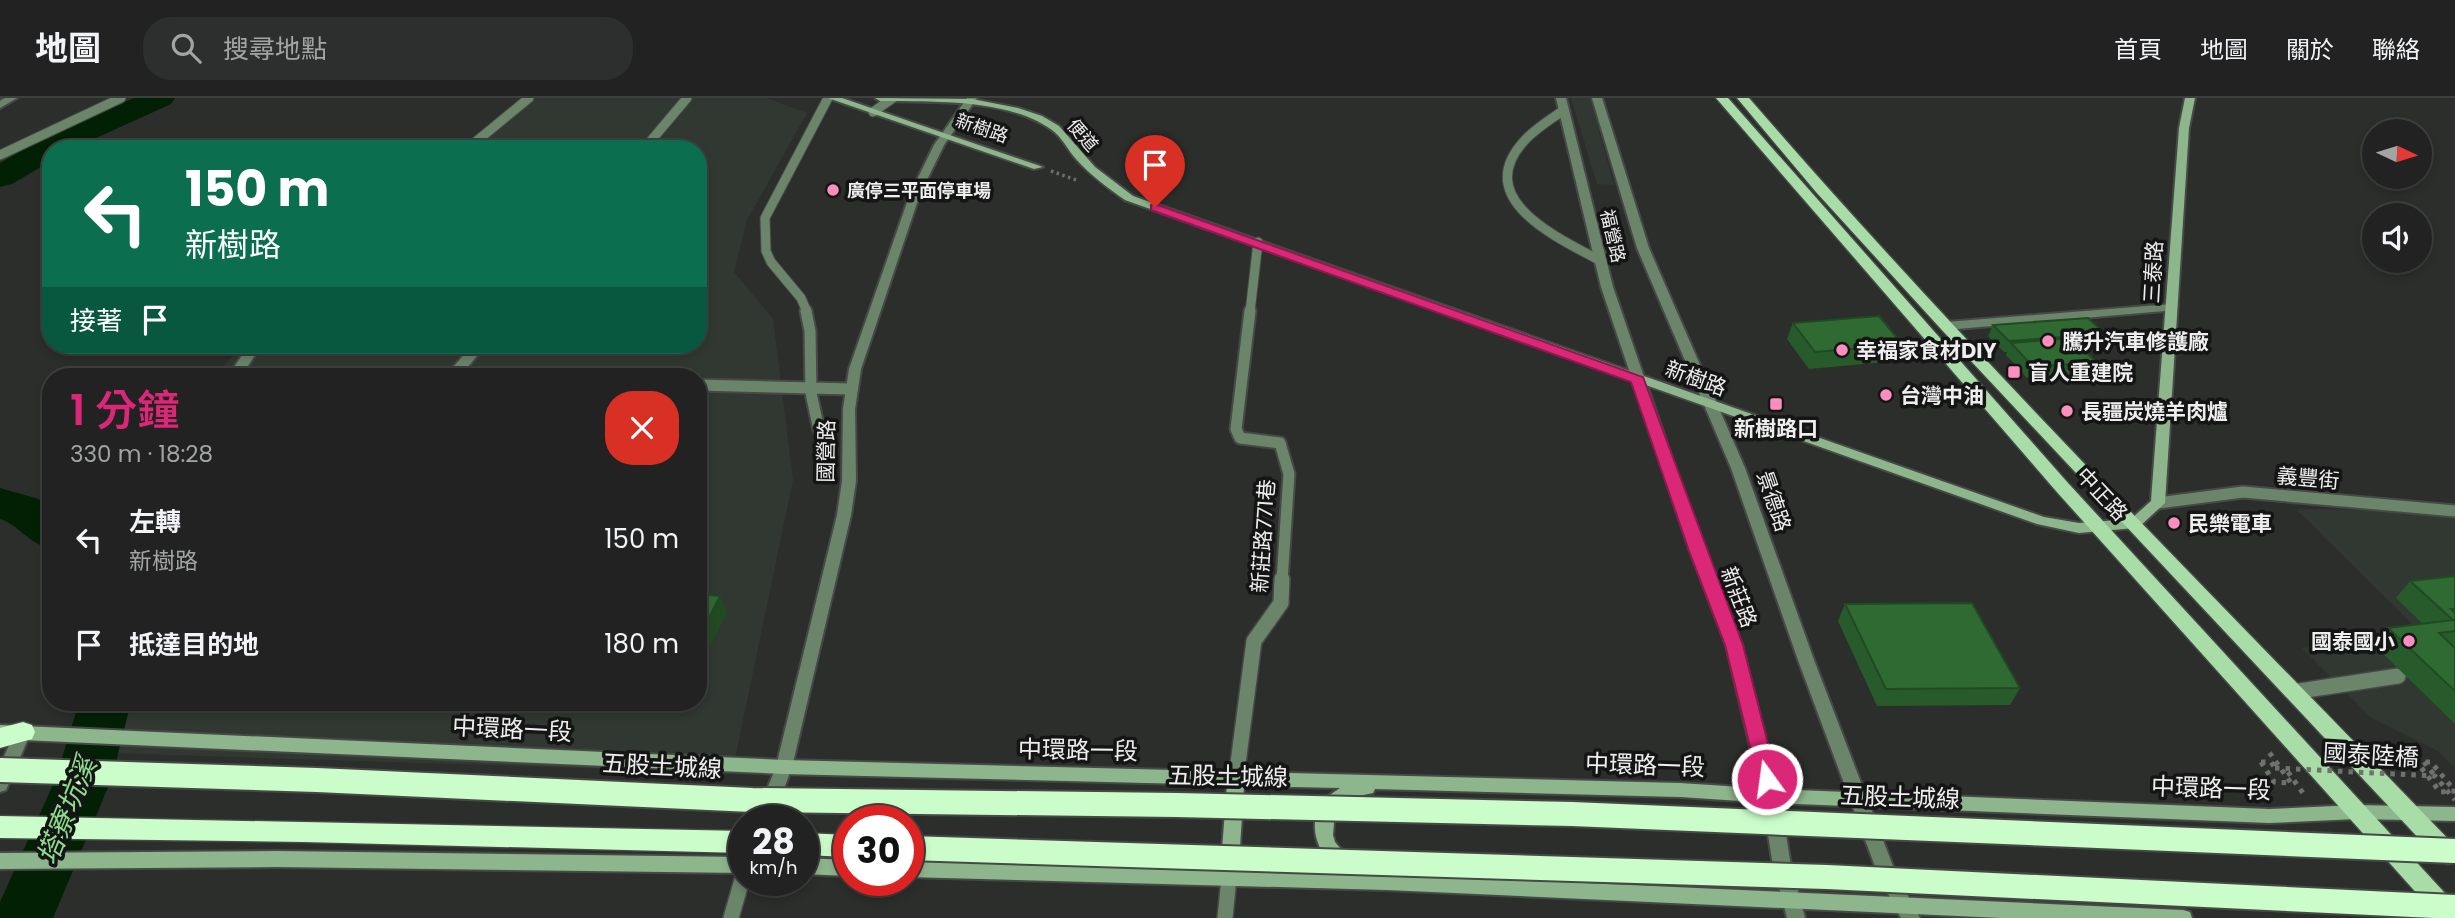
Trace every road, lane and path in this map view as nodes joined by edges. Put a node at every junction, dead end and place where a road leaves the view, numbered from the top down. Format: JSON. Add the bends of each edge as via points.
{"nodes":[{"id":1,"x":12,"y":98,"type":"edge"},
{"id":2,"x":121,"y":98,"type":"edge"},
{"id":3,"x":529,"y":98,"type":"edge"},
{"id":4,"x":687,"y":98,"type":"edge"},
{"id":5,"x":831,"y":98,"type":"edge"},
{"id":6,"x":880,"y":98,"type":"edge"},
{"id":7,"x":893,"y":98,"type":"edge"},
{"id":8,"x":1597,"y":98,"type":"edge"},
{"id":9,"x":1722,"y":98,"type":"edge"},
{"id":10,"x":1743,"y":98,"type":"edge"},
{"id":11,"x":2190,"y":98,"type":"edge"},
{"id":12,"x":971,"y":99,"type":"edge"},
{"id":13,"x":1562,"y":104,"type":"edge"},
{"id":14,"x":0,"y":105,"type":"edge"},
{"id":15,"x":873,"y":112,"type":"junction"},
{"id":16,"x":946,"y":136,"type":"junction"},
{"id":17,"x":478,"y":140,"type":"edge"},
{"id":18,"x":652,"y":140,"type":"edge"},
{"id":19,"x":0,"y":155,"type":"edge"},
{"id":20,"x":1038,"y":167,"type":"dead end"},
{"id":21,"x":1129,"y":198,"type":"joint"},
{"id":22,"x":1258,"y":242,"type":"junction"},
{"id":23,"x":1601,"y":261,"type":"junction"},
{"id":24,"x":2172,"y":309,"type":"junction"},
{"id":25,"x":1946,"y":326,"type":"junction"},
{"id":26,"x":471,"y":354,"type":"edge"},
{"id":27,"x":460,"y":368,"type":"edge"},
{"id":28,"x":1637,"y":380,"type":"junction"},
{"id":29,"x":707,"y":385,"type":"edge"},
{"id":30,"x":810,"y":388,"type":"junction"},
{"id":31,"x":851,"y":389,"type":"junction"},
{"id":32,"x":1714,"y":407,"type":"junction"},
{"id":33,"x":819,"y":430,"type":"dead end"},
{"id":34,"x":2158,"y":503,"type":"junction"},
{"id":35,"x":2455,"y":511,"type":"edge"},
{"id":36,"x":2135,"y":523,"type":"junction"},
{"id":37,"x":2100,"y":526,"type":"junction"},
{"id":38,"x":2398,"y":676,"type":"dead end"},
{"id":39,"x":2293,"y":692,"type":"junction"},
{"id":40,"x":6,"y":732,"type":"edge"},
{"id":41,"x":2269,"y":752,"type":"dead end"},
{"id":42,"x":2388,"y":764,"type":"dead end"},
{"id":43,"x":784,"y":767,"type":"junction"},
{"id":44,"x":0,"y":770,"type":"edge"},
{"id":45,"x":2435,"y":776,"type":"junction"},
{"id":46,"x":1236,"y":779,"type":"junction"},
{"id":47,"x":1393,"y":783,"type":"junction"},
{"id":48,"x":0,"y":785,"type":"edge"},
{"id":49,"x":1771,"y":796,"type":"junction"},
{"id":50,"x":1860,"y":800,"type":"junction"},
{"id":51,"x":2455,"y":800,"type":"edge"},
{"id":52,"x":769,"y":805,"type":"edge"},
{"id":53,"x":2356,"y":812,"type":"junction"},
{"id":54,"x":2406,"y":812,"type":"junction"},
{"id":55,"x":2455,"y":814,"type":"edge"},
{"id":56,"x":0,"y":827,"type":"edge"},
{"id":57,"x":728,"y":842,"type":"edge"},
{"id":58,"x":924,"y":849,"type":"edge"},
{"id":59,"x":2455,"y":851,"type":"edge"},
{"id":60,"x":0,"y":861,"type":"edge"},
{"id":61,"x":2455,"y":862,"type":"edge"},
{"id":62,"x":728,"y":865,"type":"edge"},
{"id":63,"x":924,"y":869,"type":"edge"},
{"id":64,"x":1229,"y":878,"type":"junction"},
{"id":65,"x":1387,"y":882,"type":"junction"},
{"id":66,"x":737,"y":896,"type":"edge"},
{"id":67,"x":2455,"y":906,"type":"edge"},
{"id":68,"x":1793,"y":910,"type":"edge"},
{"id":69,"x":1908,"y":912,"type":"edge"},
{"id":70,"x":731,"y":918,"type":"edge"},
{"id":71,"x":1225,"y":918,"type":"edge"},
{"id":72,"x":2183,"y":918,"type":"edge"},
{"id":73,"x":2453,"y":918,"type":"edge"}],
"edges":[{"from":1,"to":14,"type":"street"},
{"from":2,"to":19,"type":"lane"},
{"from":3,"to":17,"type":"lane"},
{"from":4,"to":18,"type":"lane"},
{"from":5,"to":15,"type":"street","name":"新樹路"},
{"from":5,"to":30,"type":"lane","via":[[765,218],[762,236],[773,267],[806,310]]},
{"from":6,"to":7,"type":"street","name":"便道"},
{"from":7,"to":12,"type":"street","name":"便道"},
{"from":7,"to":15,"type":"lane"},
{"from":8,"to":32,"type":"street","name":"景德路","via":[[1643,248]]},
{"from":9,"to":37,"type":"main road","name":"中正路"},
{"from":10,"to":25,"type":"main road","name":"中正路"},
{"from":11,"to":24,"type":"street","name":"三泰路"},
{"from":12,"to":16,"type":"street","name":"國營路"},
{"from":12,"to":21,"type":"street","name":"便道","via":[[1044,118],[1095,173]]},
{"from":13,"to":23,"type":"street","name":"福營路"},
{"from":13,"to":23,"type":"lane","via":[[1516,152],[1507,172],[1510,196],[1545,229]]},
{"from":15,"to":16,"type":"street","name":"新樹路"},
{"from":16,"to":20,"type":"street","name":"新樹路"},
{"from":16,"to":31,"type":"street","name":"國營路","via":[[915,194]]},
{"from":21,"to":22,"type":"street","name":"新樹路"},
{"from":22,"to":28,"type":"street","name":"新樹路"},
{"from":22,"to":46,"type":"lane","name":"新莊路771巷","via":[[1236,429],[1240,438],[1280,443],[1289,474],[1281,603],[1254,641]]},
{"from":23,"to":28,"type":"street","name":"福營路"},
{"from":24,"to":25,"type":"street"},
{"from":24,"to":34,"type":"street","name":"三泰路"},
{"from":25,"to":36,"type":"main road","name":"中正路"},
{"from":26,"to":27,"type":"lane"},
{"from":28,"to":32,"type":"street","name":"新樹路"},
{"from":28,"to":49,"type":"street","name":"新莊路","via":[[1734,645]]},
{"from":29,"to":30,"type":"lane"},
{"from":30,"to":31,"type":"lane"},
{"from":30,"to":33,"type":"lane"},
{"from":31,"to":43,"type":"street","name":"國營路","via":[[844,515]]},
{"from":32,"to":37,"type":"street","name":"新樹路","via":[[2042,522]]},
{"from":32,"to":50,"type":"street","name":"景德路"},
{"from":34,"to":35,"type":"lane","name":"義豐街","via":[[2243,492]]},
{"from":34,"to":36,"type":"street"},
{"from":36,"to":37,"type":"street","name":"新樹路"},
{"from":36,"to":39,"type":"main road","name":"中正路"},
{"from":37,"to":53,"type":"main road","name":"中正路"},
{"from":38,"to":39,"type":"lane"},
{"from":39,"to":54,"type":"main road","name":"中正路"},
{"from":40,"to":43,"type":"street","name":"中環路一段"},
{"from":40,"to":48,"type":"street"},
{"from":41,"to":45,"type":"path","name":"國泰陸橋","bridge":true,"via":[[2291,783],[2274,782],[2261,762],[2271,762],[2275,768]]},
{"from":42,"to":45,"type":"path","bridge":true,"via":[[2420,766],[2440,792],[2455,791],[2431,762],[2424,762]]},
{"from":43,"to":46,"type":"street","name":"中環路一段"},
{"from":43,"to":52,"type":"street","name":"國營路"},
{"from":44,"to":59,"type":"highway","name":"五股土城線","bridge":true,"via":[[752,800],[1572,814]]},
{"from":45,"to":51,"type":"path","name":"國泰陸橋","bridge":true},
{"from":46,"to":47,"type":"street","name":"中環路一段"},
{"from":46,"to":64,"type":"street"},
{"from":47,"to":49,"type":"street","name":"中環路一段"},
{"from":47,"to":65,"type":"street","via":[[1350,791],[1327,806],[1321,827],[1328,850],[1354,870]]},
{"from":49,"to":50,"type":"street","name":"中環路一段"},
{"from":49,"to":68,"type":"street","name":"新莊路"},
{"from":50,"to":53,"type":"street","name":"中環路一段","via":[[2269,816]]},
{"from":50,"to":69,"type":"street","name":"景德路","via":[[1888,877]]},
{"from":53,"to":54,"type":"street","name":"中環路一段"},
{"from":53,"to":73,"type":"main road","name":"中正路"},
{"from":54,"to":55,"type":"street","name":"中環路一段"},
{"from":54,"to":61,"type":"main road","name":"中正路"},
{"from":56,"to":57,"type":"highway"},
{"from":58,"to":67,"type":"highway","bridge":true,"via":[[1827,877]]},
{"from":60,"to":62,"type":"street"},
{"from":63,"to":64,"type":"street"},
{"from":64,"to":65,"type":"street"},
{"from":64,"to":71,"type":"lane"},
{"from":65,"to":68,"type":"street"},
{"from":66,"to":70,"type":"lane"},
{"from":68,"to":69,"type":"street"},
{"from":69,"to":72,"type":"street"}]}
